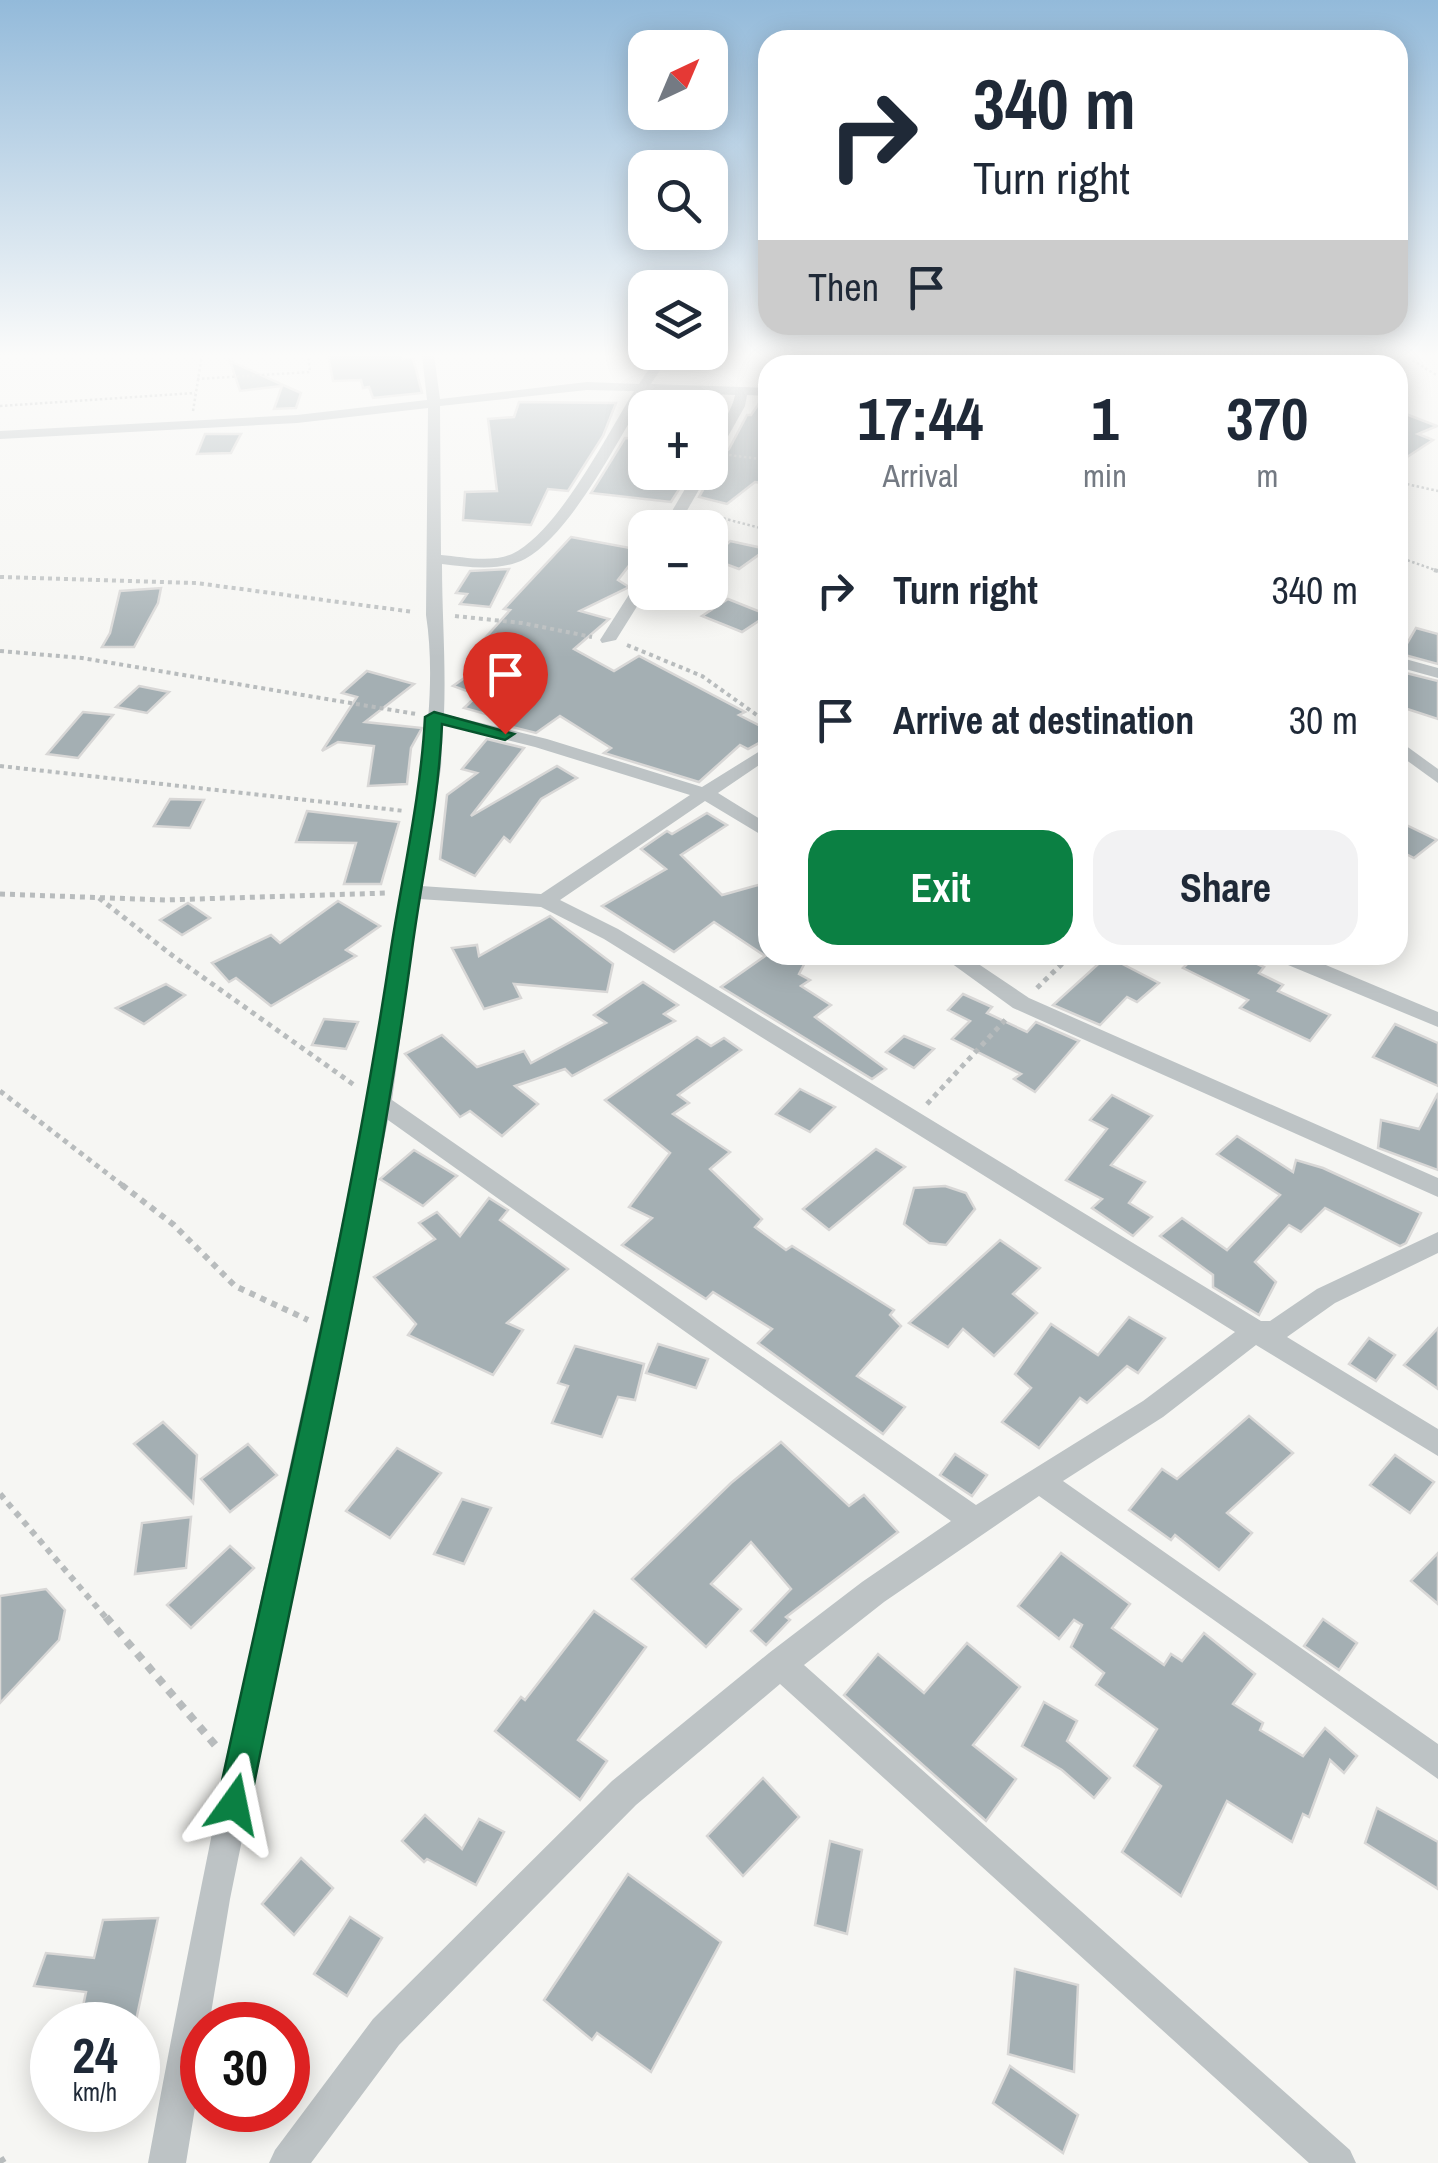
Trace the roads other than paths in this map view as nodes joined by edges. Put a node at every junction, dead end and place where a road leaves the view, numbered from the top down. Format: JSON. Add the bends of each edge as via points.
{"nodes":[{"id":1,"x":434,"y":456,"type":"edge"},
{"id":2,"x":598,"y":456,"type":"edge"},
{"id":3,"x":434,"y":559,"type":"junction"},
{"id":4,"x":628,"y":609,"type":"edge"},
{"id":5,"x":608,"y":640,"type":"road end"},
{"id":6,"x":1408,"y":665,"type":"edge"},
{"id":7,"x":1438,"y":673,"type":"edge"},
{"id":8,"x":434,"y":717,"type":"junction"},
{"id":9,"x":1408,"y":753,"type":"edge"},
{"id":10,"x":758,"y":758,"type":"edge"},
{"id":11,"x":1438,"y":778,"type":"edge"},
{"id":12,"x":708,"y":794,"type":"junction"},
{"id":13,"x":758,"y":826,"type":"edge"},
{"id":14,"x":411,"y":892,"type":"junction"},
{"id":15,"x":545,"y":901,"type":"junction"},
{"id":16,"x":965,"y":965,"type":"edge"},
{"id":17,"x":1308,"y":965,"type":"edge"},
{"id":18,"x":1438,"y":1020,"type":"edge"},
{"id":19,"x":380,"y":1103,"type":"junction"},
{"id":20,"x":1438,"y":1188,"type":"edge"},
{"id":21,"x":1438,"y":1242,"type":"edge"},
{"id":22,"x":1253,"y":1334,"type":"junction"},
{"id":23,"x":1438,"y":1444,"type":"edge"},
{"id":24,"x":1042,"y":1481,"type":"junction"},
{"id":25,"x":975,"y":1521,"type":"junction"},
{"id":26,"x":780,"y":1664,"type":"junction"},
{"id":27,"x":1438,"y":1763,"type":"edge"},
{"id":28,"x":167,"y":2163,"type":"edge"},
{"id":29,"x":288,"y":2163,"type":"edge"},
{"id":30,"x":1337,"y":2163,"type":"edge"}],
"edges":[{"from":1,"to":3,"type":"street"},
{"from":2,"to":3,"type":"street","via":[[564,510],[521,556],[494,562]]},
{"from":3,"to":8,"type":"street"},
{"from":4,"to":5,"type":"street"},
{"from":6,"to":7,"type":"street"},
{"from":8,"to":12,"type":"street"},
{"from":8,"to":14,"type":"street"},
{"from":9,"to":11,"type":"street"},
{"from":10,"to":12,"type":"street"},
{"from":12,"to":13,"type":"street"},
{"from":12,"to":15,"type":"street"},
{"from":14,"to":15,"type":"street"},
{"from":14,"to":19,"type":"street"},
{"from":15,"to":22,"type":"street","via":[[611,934],[913,1118]]},
{"from":16,"to":20,"type":"street","via":[[1021,1003]]},
{"from":17,"to":18,"type":"street"},
{"from":19,"to":25,"type":"street"},
{"from":19,"to":28,"type":"street","via":[[213,1899]]},
{"from":21,"to":22,"type":"street","via":[[1326,1296],[1275,1331]]},
{"from":22,"to":23,"type":"street"},
{"from":22,"to":24,"type":"street"},
{"from":24,"to":25,"type":"street"},
{"from":24,"to":27,"type":"street"},
{"from":25,"to":26,"type":"street"},
{"from":26,"to":29,"type":"street","via":[[624,1793],[386,2032]]},
{"from":26,"to":30,"type":"street"}]}
